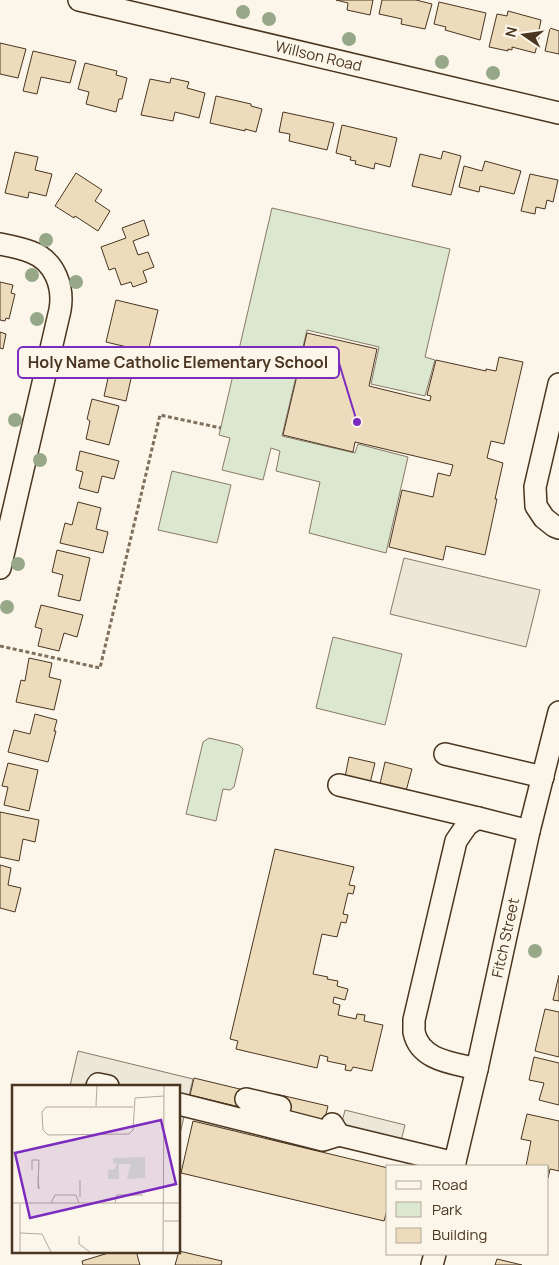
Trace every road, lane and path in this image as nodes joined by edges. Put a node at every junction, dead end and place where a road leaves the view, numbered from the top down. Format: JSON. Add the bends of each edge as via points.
{"nodes":[{"id":1,"x":79,"y":0,"type":"edge"},
{"id":2,"x":559,"y":113,"type":"edge"},
{"id":3,"x":0,"y":244,"type":"edge"},
{"id":4,"x":559,"y":384,"type":"edge"},
{"id":5,"x":221,"y":428,"type":"dead end"},
{"id":6,"x":559,"y":528,"type":"edge"},
{"id":7,"x":0,"y":568,"type":"edge"},
{"id":8,"x":0,"y":646,"type":"edge"},
{"id":9,"x":559,"y":712,"type":"edge"},
{"id":10,"x":445,"y":754,"type":"dead end"},
{"id":11,"x":543,"y":777,"type":"junction"},
{"id":12,"x":339,"y":785,"type":"dead end"},
{"id":13,"x":478,"y":818,"type":"junction"},
{"id":14,"x":529,"y":831,"type":"junction"},
{"id":15,"x":477,"y":1069,"type":"junction"},
{"id":16,"x":180,"y":1104,"type":"edge"},
{"id":17,"x":455,"y":1165,"type":"edge"}],
"edges":[{"from":1,"to":2,"type":"street","name":"Willson Road"},
{"from":3,"to":7,"type":"street","via":[[31,252],[44,260],[58,279],[61,295]]},
{"from":4,"to":6,"type":"street","via":[[535,487],[536,506],[544,518]]},
{"from":5,"to":8,"type":"path","via":[[160,415],[100,668]]},
{"from":9,"to":11,"type":"street","name":"Fitch Street"},
{"from":10,"to":11,"type":"street"},
{"from":11,"to":14,"type":"street","name":"Fitch Street"},
{"from":12,"to":13,"type":"street"},
{"from":13,"to":14,"type":"street"},
{"from":13,"to":15,"type":"street","via":[[467,825],[456,840],[414,1020],[414,1032],[427,1053]]},
{"from":14,"to":15,"type":"street","name":"Fitch Street"},
{"from":15,"to":17,"type":"street","name":"Fitch Street"},
{"from":16,"to":17,"type":"street","via":[[243,1109]]}]}
